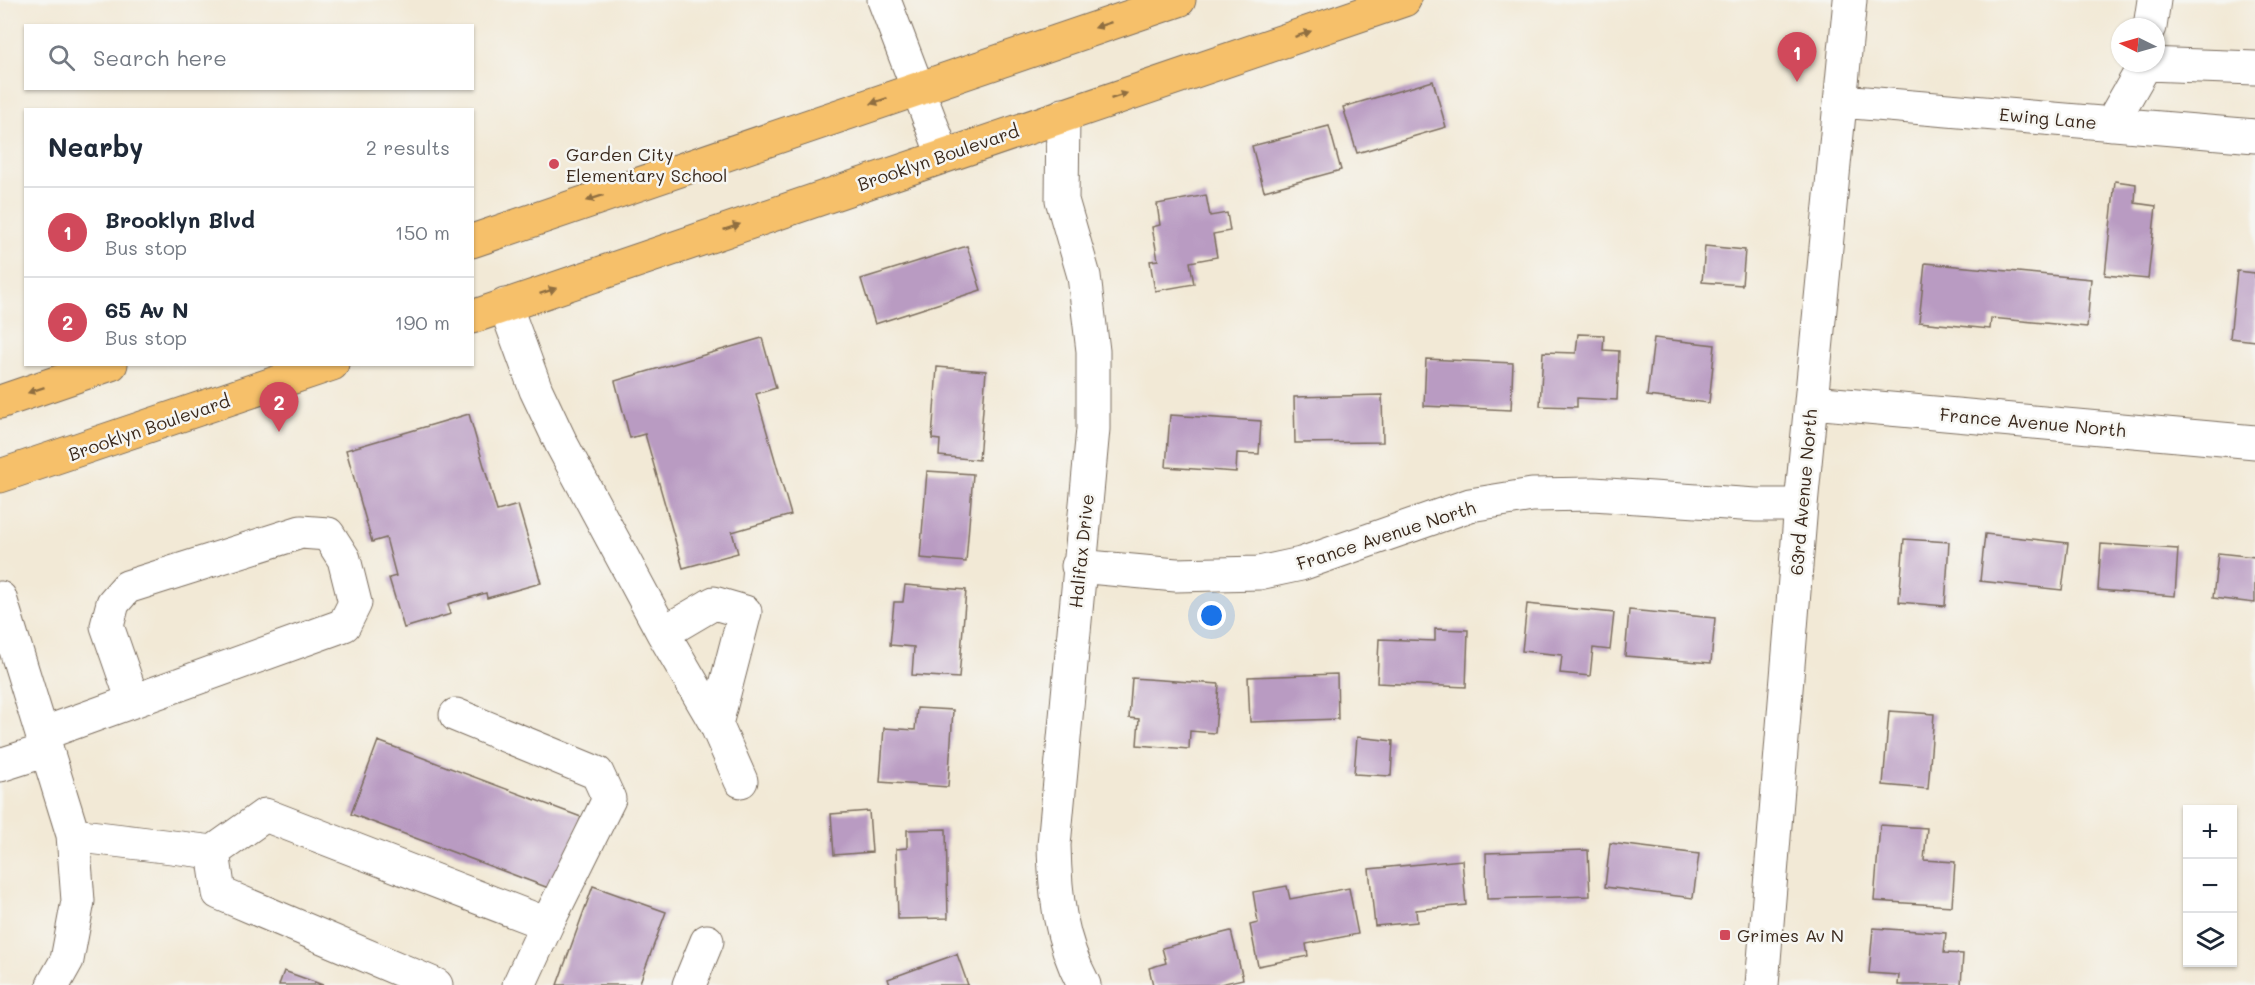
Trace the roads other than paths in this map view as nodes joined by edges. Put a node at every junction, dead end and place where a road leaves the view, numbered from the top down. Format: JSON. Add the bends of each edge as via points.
{"nodes":[{"id":1,"x":884,"y":0,"type":"edge"},
{"id":2,"x":1179,"y":0,"type":"edge"},
{"id":3,"x":1404,"y":0,"type":"edge"},
{"id":4,"x":1850,"y":0,"type":"edge"},
{"id":5,"x":2154,"y":0,"type":"edge"},
{"id":6,"x":2151,"y":18,"type":"edge"},
{"id":7,"x":2165,"y":65,"type":"edge"},
{"id":8,"x":2255,"y":68,"type":"edge"},
{"id":9,"x":2141,"y":72,"type":"edge"},
{"id":10,"x":918,"y":87,"type":"junction"},
{"id":11,"x":1841,"y":101,"type":"junction"},
{"id":12,"x":1063,"y":115,"type":"junction"},
{"id":13,"x":2111,"y":124,"type":"junction"},
{"id":14,"x":2255,"y":136,"type":"edge"},
{"id":15,"x":943,"y":155,"type":"junction"},
{"id":16,"x":474,"y":240,"type":"edge"},
{"id":17,"x":505,"y":305,"type":"junction"},
{"id":18,"x":474,"y":316,"type":"edge"},
{"id":19,"x":105,"y":366,"type":"edge"},
{"id":20,"x":326,"y":366,"type":"edge"},
{"id":21,"x":0,"y":402,"type":"edge"},
{"id":22,"x":1812,"y":402,"type":"junction"},
{"id":23,"x":2255,"y":442,"type":"edge"},
{"id":24,"x":0,"y":476,"type":"edge"},
{"id":25,"x":1801,"y":505,"type":"junction"},
{"id":26,"x":1078,"y":566,"type":"junction"},
{"id":27,"x":0,"y":598,"type":"edge"},
{"id":28,"x":663,"y":633,"type":"junction"},
{"id":29,"x":133,"y":701,"type":"junction"},
{"id":30,"x":456,"y":715,"type":"dead end"},
{"id":31,"x":716,"y":723,"type":"junction"},
{"id":32,"x":44,"y":742,"type":"junction"},
{"id":33,"x":0,"y":765,"type":"edge"},
{"id":34,"x":741,"y":781,"type":"dead end"},
{"id":35,"x":73,"y":835,"type":"junction"},
{"id":36,"x":213,"y":852,"type":"junction"},
{"id":37,"x":547,"y":924,"type":"junction"},
{"id":38,"x":707,"y":941,"type":"dead end"},
{"id":39,"x":54,"y":985,"type":"edge"},
{"id":40,"x":436,"y":985,"type":"edge"},
{"id":41,"x":519,"y":985,"type":"edge"},
{"id":42,"x":689,"y":985,"type":"edge"},
{"id":43,"x":1084,"y":985,"type":"edge"},
{"id":44,"x":1762,"y":985,"type":"edge"}],
"edges":[{"from":1,"to":10,"type":"street"},
{"from":2,"to":10,"type":"main road","one_way":true},
{"from":12,"to":3,"type":"main road","name":"Brooklyn Boulevard","one_way":true},
{"from":4,"to":11,"type":"street","name":"63rd Avenue North"},
{"from":5,"to":6,"type":"street"},
{"from":7,"to":8,"type":"street"},
{"from":9,"to":13,"type":"street"},
{"from":10,"to":15,"type":"street"},
{"from":10,"to":16,"type":"main road","one_way":true},
{"from":11,"to":13,"type":"street","name":"Ewing Lane"},
{"from":11,"to":22,"type":"street","name":"63rd Avenue North"},
{"from":12,"to":15,"type":"main road","name":"Brooklyn Boulevard"},
{"from":12,"to":26,"type":"street","name":"Halifax Drive","via":[[1062,200],[1084,276],[1093,351],[1093,429]]},
{"from":13,"to":14,"type":"street","name":"Ewing Lane"},
{"from":17,"to":15,"type":"main road","name":"Brooklyn Boulevard","one_way":true},
{"from":17,"to":18,"type":"main road","name":"Brooklyn Boulevard"},
{"from":17,"to":28,"type":"street","via":[[536,390]]},
{"from":19,"to":21,"type":"main road","one_way":true},
{"from":20,"to":24,"type":"main road","name":"Brooklyn Boulevard"},
{"from":22,"to":23,"type":"street","name":"France Avenue North"},
{"from":22,"to":25,"type":"street","name":"63rd Avenue North"},
{"from":25,"to":26,"type":"street","name":"France Avenue North","via":[[1593,494],[1532,495],[1470,505],[1320,558],[1259,573],[1176,575]]},
{"from":25,"to":44,"type":"street","name":"63rd Avenue North"},
{"from":26,"to":43,"type":"street","name":"Halifax Drive","via":[[1054,880],[1064,939]]},
{"from":27,"to":32,"type":"street"},
{"from":28,"to":31,"type":"street"},
{"from":28,"to":31,"type":"street","via":[[714,603],[744,612]]},
{"from":29,"to":29,"type":"street","via":[[344,625],[355,603],[344,559],[328,534],[302,532],[127,587],[113,603],[107,626]]},
{"from":29,"to":32,"type":"street"},
{"from":30,"to":37,"type":"street","via":[[597,773],[609,799]]},
{"from":31,"to":34,"type":"street"},
{"from":32,"to":33,"type":"street"},
{"from":32,"to":35,"type":"street"},
{"from":35,"to":36,"type":"street"},
{"from":35,"to":39,"type":"street","via":[[78,901],[67,960]]},
{"from":36,"to":37,"type":"street","via":[[265,814]]},
{"from":36,"to":40,"type":"street","via":[[219,893]]},
{"from":37,"to":41,"type":"street"},
{"from":38,"to":42,"type":"street"}]}
